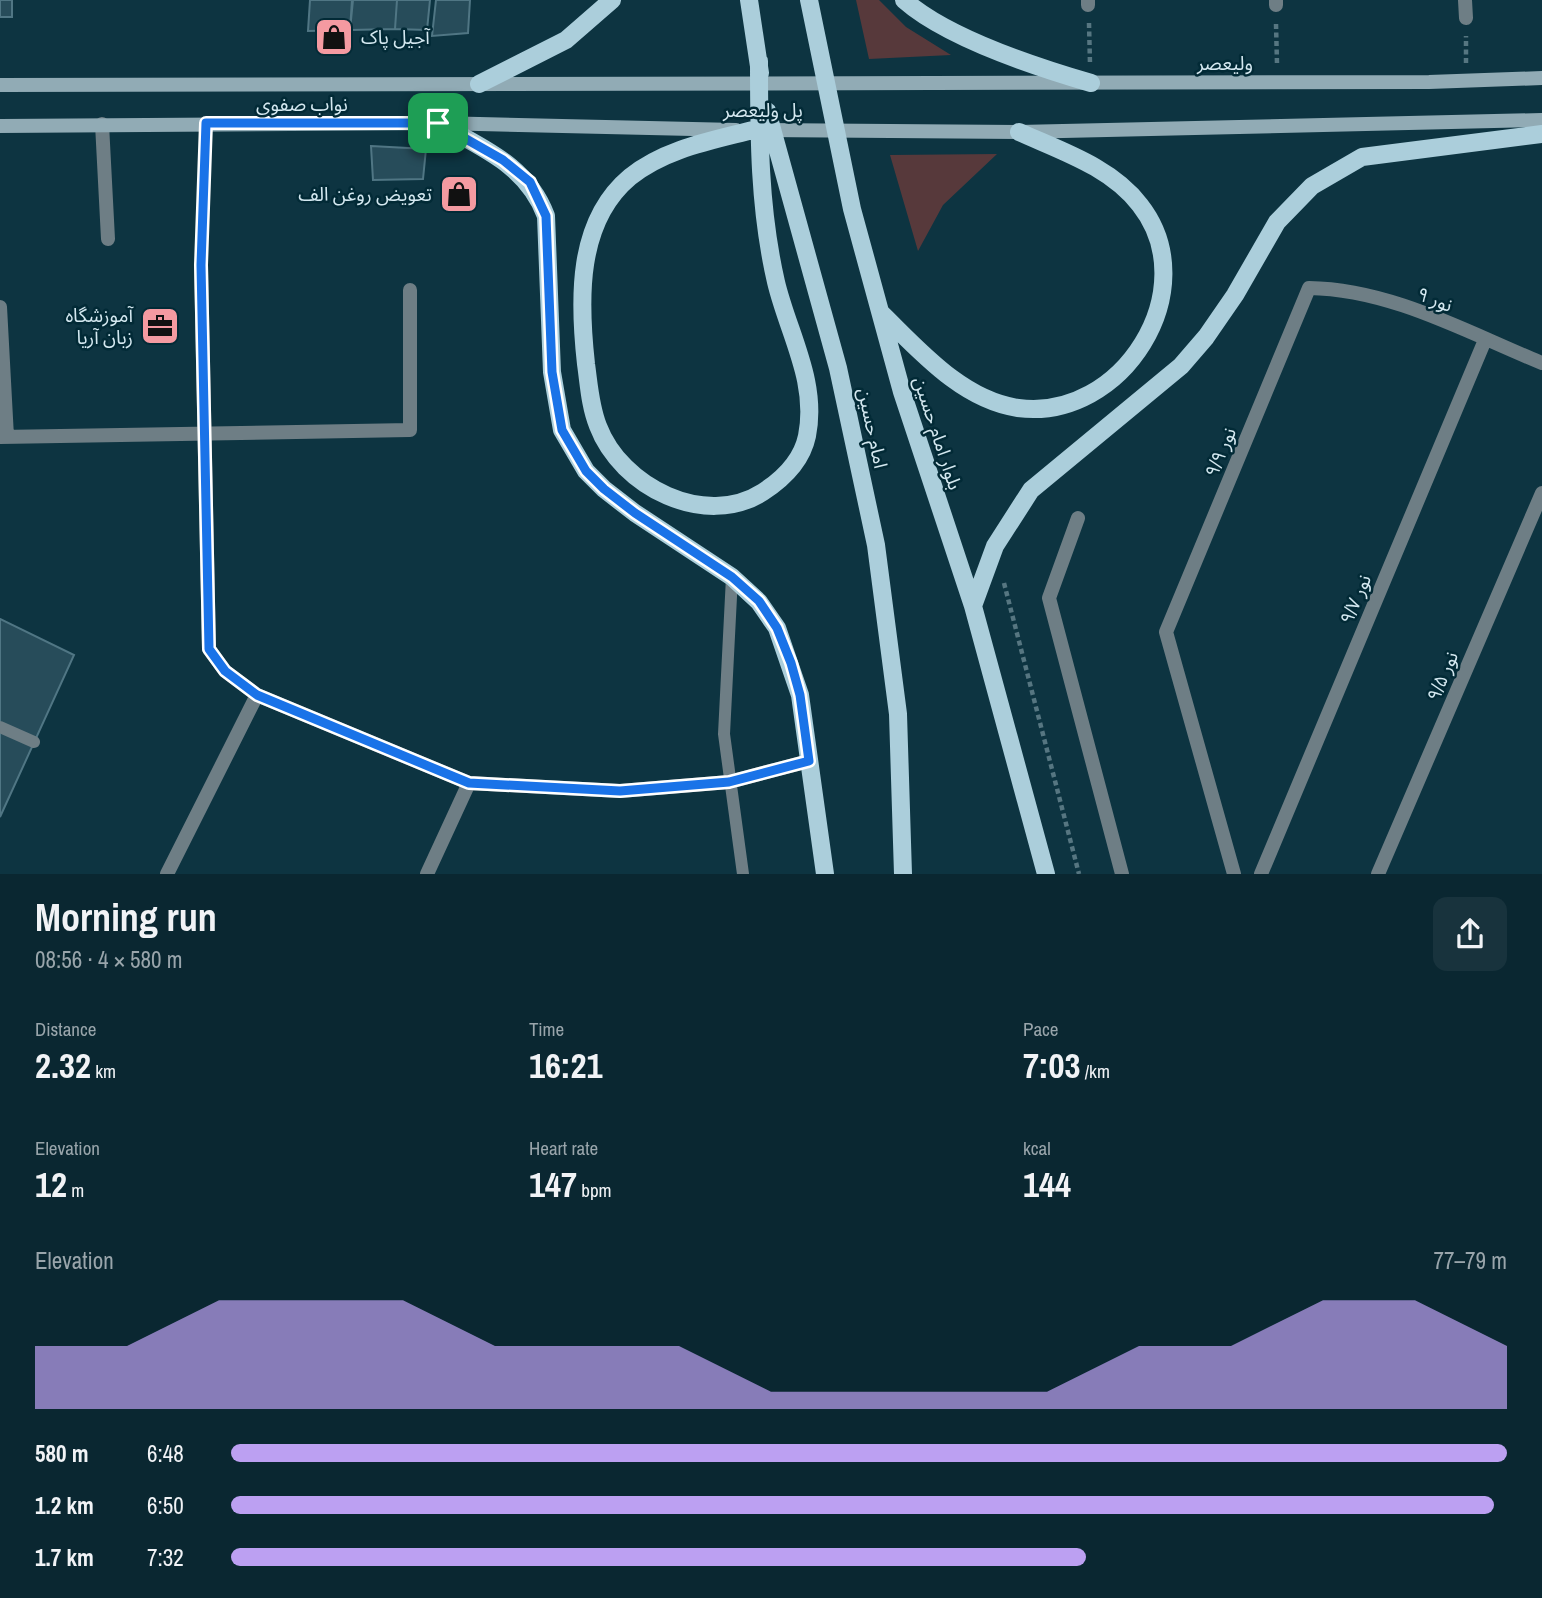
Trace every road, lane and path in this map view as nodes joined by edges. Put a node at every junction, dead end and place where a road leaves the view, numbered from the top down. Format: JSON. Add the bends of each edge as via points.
{"nodes":[{"id":1,"x":612,"y":0,"type":"edge"},
{"id":2,"x":749,"y":0,"type":"edge"},
{"id":3,"x":809,"y":0,"type":"edge"},
{"id":4,"x":904,"y":0,"type":"edge"},
{"id":5,"x":1465,"y":0,"type":"edge"},
{"id":6,"x":1088,"y":3,"type":"edge"},
{"id":7,"x":1276,"y":3,"type":"edge"},
{"id":8,"x":1466,"y":19,"type":"joint"},
{"id":9,"x":759,"y":61,"type":"junction"},
{"id":10,"x":1542,"y":78,"type":"edge"},
{"id":11,"x":1466,"y":81,"type":"junction"},
{"id":12,"x":1278,"y":82,"type":"junction"},
{"id":13,"x":479,"y":83,"type":"junction"},
{"id":14,"x":1091,"y":83,"type":"junction"},
{"id":15,"x":602,"y":84,"type":"joint"},
{"id":16,"x":907,"y":84,"type":"joint"},
{"id":17,"x":0,"y":85,"type":"edge"},
{"id":18,"x":1542,"y":120,"type":"edge"},
{"id":19,"x":206,"y":123,"type":"junction"},
{"id":20,"x":438,"y":123,"type":"junction"},
{"id":21,"x":102,"y":124,"type":"junction"},
{"id":22,"x":3,"y":127,"type":"edge"},
{"id":23,"x":604,"y":128,"type":"joint"},
{"id":24,"x":753,"y":130,"type":"junction"},
{"id":25,"x":1019,"y":132,"type":"junction"},
{"id":26,"x":1542,"y":134,"type":"edge"},
{"id":27,"x":107,"y":239,"type":"dead end"},
{"id":28,"x":201,"y":265,"type":"joint"},
{"id":29,"x":1309,"y":288,"type":"joint"},
{"id":30,"x":410,"y":290,"type":"dead end"},
{"id":31,"x":0,"y":307,"type":"edge"},
{"id":32,"x":880,"y":312,"type":"junction"},
{"id":33,"x":1485,"y":340,"type":"junction"},
{"id":34,"x":1542,"y":363,"type":"edge"},
{"id":35,"x":205,"y":432,"type":"junction"},
{"id":36,"x":4,"y":437,"type":"edge"},
{"id":37,"x":1542,"y":493,"type":"edge"},
{"id":38,"x":1078,"y":518,"type":"dead end"},
{"id":39,"x":995,"y":546,"type":"junction"},
{"id":40,"x":732,"y":577,"type":"junction"},
{"id":41,"x":973,"y":606,"type":"junction"},
{"id":42,"x":257,"y":695,"type":"junction"},
{"id":43,"x":0,"y":727,"type":"edge"},
{"id":44,"x":34,"y":742,"type":"dead end"},
{"id":45,"x":809,"y":761,"type":"junction"},
{"id":46,"x":729,"y":782,"type":"junction"},
{"id":47,"x":469,"y":783,"type":"junction"},
{"id":48,"x":167,"y":873,"type":"edge"},
{"id":49,"x":427,"y":873,"type":"edge"},
{"id":50,"x":743,"y":873,"type":"edge"},
{"id":51,"x":825,"y":873,"type":"edge"},
{"id":52,"x":903,"y":873,"type":"edge"},
{"id":53,"x":1046,"y":873,"type":"edge"},
{"id":54,"x":1079,"y":873,"type":"edge"},
{"id":55,"x":1122,"y":873,"type":"edge"},
{"id":56,"x":1234,"y":873,"type":"edge"},
{"id":57,"x":1262,"y":873,"type":"edge"},
{"id":58,"x":1378,"y":873,"type":"edge"}],
"edges":[{"from":1,"to":13,"type":"main road","via":[[566,40]]},
{"from":2,"to":9,"type":"main road","name":"امام حسین"},
{"from":3,"to":32,"type":"main road","name":"بلوار امام حسین","via":[[852,209]]},
{"from":4,"to":14,"type":"main road","via":[[963,34],[1038,67]]},
{"from":5,"to":8,"type":"street"},
{"from":6,"to":14,"type":"path"},
{"from":7,"to":12,"type":"path"},
{"from":8,"to":11,"type":"path"},
{"from":9,"to":24,"type":"main road","via":[[762,206],[776,283],[807,384],[807,438],[798,459],[780,481],[740,504],[702,508],[677,501],[635,474],[598,429],[580,291],[598,220],[628,178],[652,160]]},
{"from":9,"to":52,"type":"main road","name":"امام حسین","via":[[772,137],[838,368],[876,545],[898,714]]},
{"from":10,"to":11,"type":"main road","name":"ولیعصر"},
{"from":11,"to":12,"type":"main road","name":"ولیعصر"},
{"from":12,"to":14,"type":"main road","name":"ولیعصر"},
{"from":13,"to":15,"type":"main road","name":"نواب صفوی"},
{"from":13,"to":17,"type":"main road","name":"نواب صفوی"},
{"from":14,"to":16,"type":"main road","name":"ولیعصر"},
{"from":15,"to":16,"type":"main road","name":"پل ولیعصر"},
{"from":18,"to":25,"type":"main road"},
{"from":19,"to":20,"type":"main road","name":"نواب صفوی"},
{"from":19,"to":21,"type":"main road","name":"نواب صفوی"},
{"from":19,"to":28,"type":"path"},
{"from":20,"to":23,"type":"main road","name":"نواب صفوی"},
{"from":20,"to":40,"type":"main road","via":[[503,160],[530,182],[539,197],[546,216],[552,372],[562,430],[586,471],[635,513]]},
{"from":21,"to":22,"type":"main road","name":"نواب صفوی"},
{"from":21,"to":27,"type":"street"},
{"from":23,"to":24,"type":"main road","name":"پل ولیعصر"},
{"from":24,"to":25,"type":"main road","name":"پل ولیعصر"},
{"from":25,"to":32,"type":"main road","via":[[1095,166],[1141,205],[1154,229],[1163,264],[1161,288],[1155,319],[1128,367],[1084,398],[1056,407],[1019,408],[980,396],[965,386],[935,365]]},
{"from":26,"to":39,"type":"main road","via":[[1362,157],[1312,186],[1276,222],[1206,337],[1181,366],[1031,490]]},
{"from":28,"to":35,"type":"street"},
{"from":29,"to":33,"type":"street","name":"نور ۹","via":[[1345,288],[1389,301]]},
{"from":29,"to":56,"type":"street","name":"نور ۹/۹","via":[[1166,632]]},
{"from":30,"to":35,"type":"street","via":[[410,430]]},
{"from":31,"to":36,"type":"street"},
{"from":32,"to":41,"type":"main road","name":"بلوار امام حسین"},
{"from":33,"to":34,"type":"street","name":"نور ۹"},
{"from":33,"to":57,"type":"street","name":"نور ۹/۷"},
{"from":35,"to":36,"type":"street"},
{"from":35,"to":42,"type":"street","via":[[209,649],[225,671]]},
{"from":37,"to":58,"type":"street","name":"نور ۹/۵"},
{"from":38,"to":55,"type":"street","via":[[1049,598]]},
{"from":39,"to":41,"type":"main road"},
{"from":39,"to":54,"type":"path"},
{"from":40,"to":45,"type":"main road","via":[[759,601],[777,628],[800,695]]},
{"from":40,"to":46,"type":"lane","via":[[724,734]]},
{"from":41,"to":53,"type":"main road","name":"بلوار امام حسین"},
{"from":42,"to":47,"type":"street"},
{"from":42,"to":48,"type":"street"},
{"from":43,"to":44,"type":"lane"},
{"from":45,"to":46,"type":"street"},
{"from":45,"to":51,"type":"main road"},
{"from":46,"to":47,"type":"street","via":[[620,791]]},
{"from":46,"to":50,"type":"lane"},
{"from":47,"to":49,"type":"street"}]}
